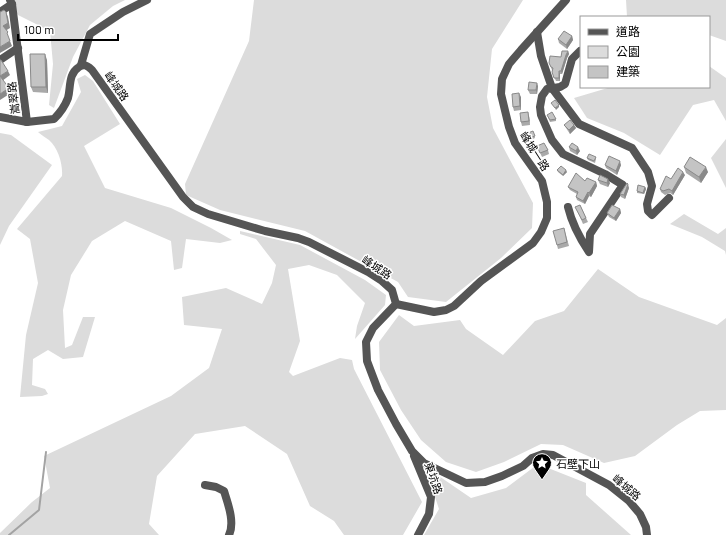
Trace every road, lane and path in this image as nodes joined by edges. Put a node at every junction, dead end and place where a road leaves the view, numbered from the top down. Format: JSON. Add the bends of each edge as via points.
{"nodes":[{"id":1,"x":147,"y":0,"type":"edge"},
{"id":2,"x":566,"y":0,"type":"edge"},
{"id":3,"x":11,"y":2,"type":"edge"},
{"id":4,"x":0,"y":12,"type":"edge"},
{"id":5,"x":537,"y":32,"type":"junction"},
{"id":6,"x":18,"y":48,"type":"junction"},
{"id":7,"x":580,"y":51,"type":"dead end"},
{"id":8,"x":0,"y":60,"type":"edge"},
{"id":9,"x":81,"y":65,"type":"junction"},
{"id":10,"x":552,"y":88,"type":"junction"},
{"id":11,"x":0,"y":117,"type":"edge"},
{"id":12,"x":27,"y":122,"type":"junction"},
{"id":13,"x":669,"y":198,"type":"dead end"},
{"id":14,"x":568,"y":208,"type":"dead end"},
{"id":15,"x":396,"y":304,"type":"junction"},
{"id":16,"x":412,"y":451,"type":"junction"},
{"id":17,"x":205,"y":485,"type":"dead end"},
{"id":18,"x":229,"y":535,"type":"edge"},
{"id":19,"x":418,"y":535,"type":"edge"},
{"id":20,"x":647,"y":535,"type":"edge"}],
"edges":[{"from":1,"to":9,"type":"street","via":[[90,34]]},
{"from":2,"to":5,"type":"street","name":"峰城一路"},
{"from":3,"to":4,"type":"street"},
{"from":3,"to":6,"type":"street","name":"嵩翠路"},
{"from":5,"to":10,"type":"street","via":[[541,56]]},
{"from":5,"to":15,"type":"street","name":"峰城一路","via":[[509,64],[502,80],[501,94],[508,127],[515,143],[542,181],[547,202],[547,218],[541,232],[533,243],[446,310],[434,312]]},
{"from":6,"to":8,"type":"street"},
{"from":6,"to":12,"type":"street","name":"嵩翠路"},
{"from":7,"to":10,"type":"street","via":[[572,59],[565,84]]},
{"from":9,"to":12,"type":"street","via":[[74,70],[68,98],[62,111],[54,119]]},
{"from":9,"to":15,"type":"street","name":"峰城路","via":[[92,70],[183,197],[194,207],[213,216],[309,242],[382,281],[392,290]]},
{"from":10,"to":13,"type":"street","via":[[578,124],[632,148],[648,172],[652,186],[647,204],[652,215]]},
{"from":10,"to":14,"type":"street","via":[[547,89],[542,96],[540,107],[552,140],[563,154],[623,185],[590,234],[588,252],[571,222]]},
{"from":11,"to":12,"type":"street"},
{"from":15,"to":16,"type":"street","name":"峰城路","via":[[373,328],[366,342],[367,361],[378,390]]},
{"from":16,"to":19,"type":"street","name":"東坑路","via":[[431,497],[429,514]]},
{"from":16,"to":20,"type":"street","name":"峰城路","via":[[424,463],[466,483],[485,482],[523,466],[532,458],[543,454],[553,455],[609,484],[629,501],[640,514]]},
{"from":17,"to":18,"type":"street","via":[[224,491],[230,511]]}]}
